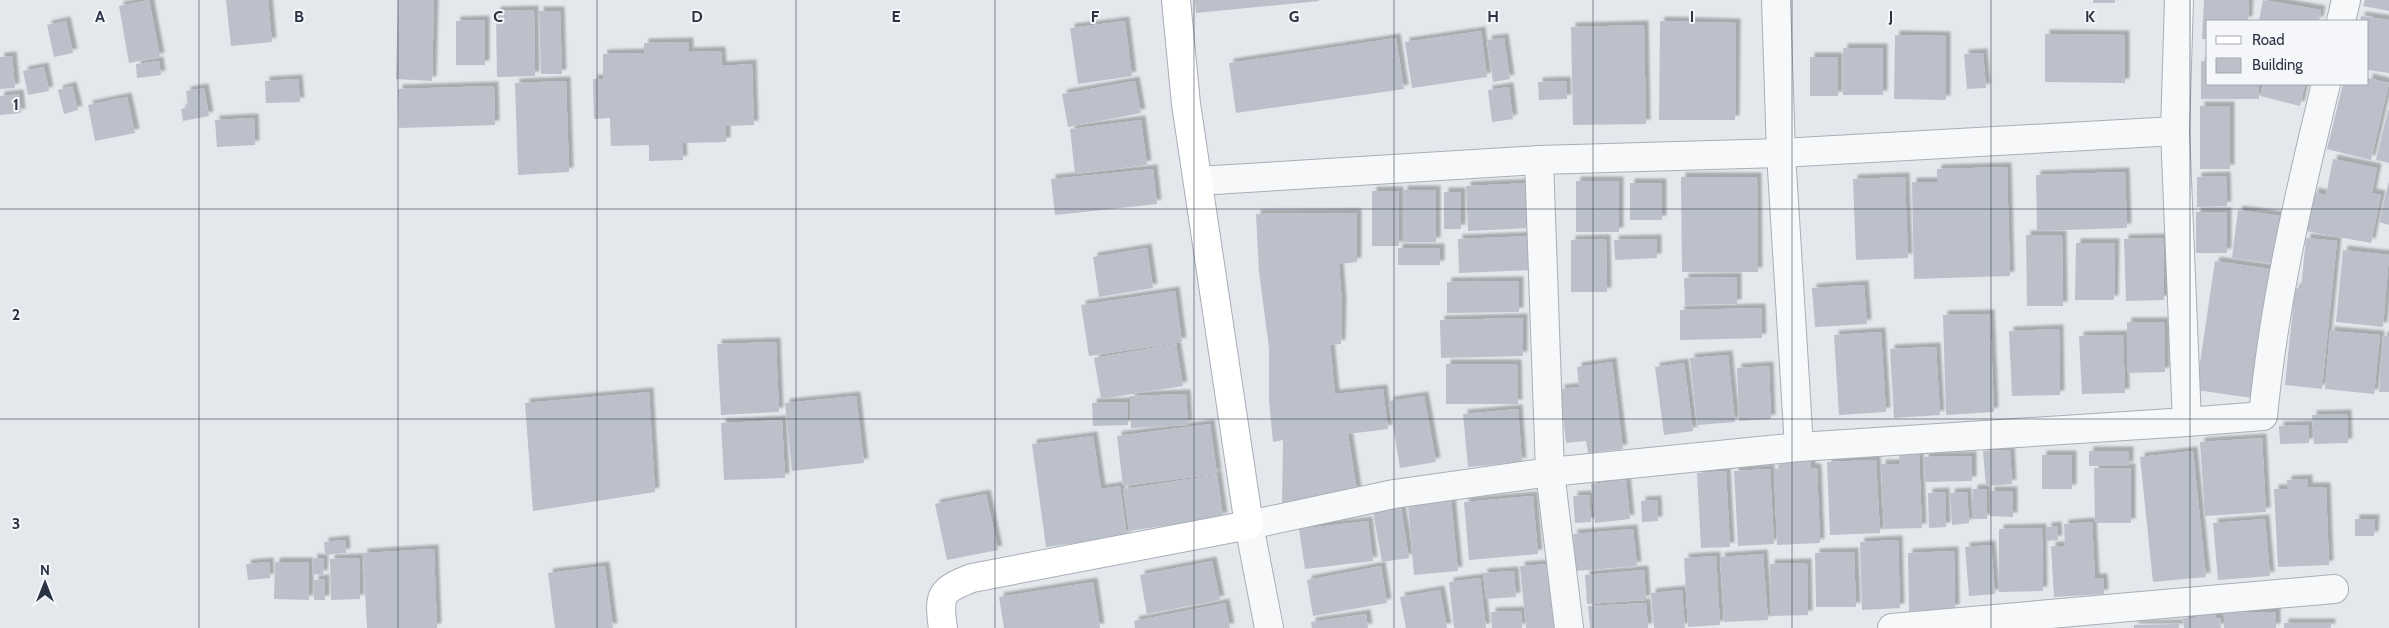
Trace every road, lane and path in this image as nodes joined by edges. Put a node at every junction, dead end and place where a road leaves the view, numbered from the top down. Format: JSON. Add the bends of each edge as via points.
{"nodes":[{"id":1,"x":1176,"y":0,"type":"edge"},
{"id":2,"x":1776,"y":0,"type":"edge"},
{"id":3,"x":2179,"y":0,"type":"edge"},
{"id":4,"x":2346,"y":0,"type":"edge"},
{"id":5,"x":2341,"y":20,"type":"edge"},
{"id":6,"x":2326,"y":85,"type":"edge"},
{"id":7,"x":2176,"y":131,"type":"junction"},
{"id":8,"x":1781,"y":153,"type":"junction"},
{"id":9,"x":1540,"y":160,"type":"junction"},
{"id":10,"x":1198,"y":181,"type":"junction"},
{"id":11,"x":2187,"y":422,"type":"junction"},
{"id":12,"x":1799,"y":447,"type":"junction"},
{"id":13,"x":1550,"y":472,"type":"junction"},
{"id":14,"x":1249,"y":525,"type":"junction"},
{"id":15,"x":2334,"y":589,"type":"dead end"},
{"id":16,"x":943,"y":628,"type":"edge"},
{"id":17,"x":1269,"y":628,"type":"edge"},
{"id":18,"x":1569,"y":628,"type":"edge"},
{"id":19,"x":1892,"y":628,"type":"edge"}],
"edges":[{"from":1,"to":10,"type":"main road","via":[[1186,104]]},
{"from":2,"to":8,"type":"street"},
{"from":3,"to":7,"type":"street"},
{"from":4,"to":5,"type":"street"},
{"from":6,"to":11,"type":"street","via":[[2281,284],[2269,350],[2263,416]]},
{"from":7,"to":8,"type":"street"},
{"from":7,"to":11,"type":"street"},
{"from":8,"to":9,"type":"street"},
{"from":8,"to":12,"type":"street"},
{"from":9,"to":10,"type":"street"},
{"from":9,"to":13,"type":"street"},
{"from":10,"to":14,"type":"main road"},
{"from":11,"to":12,"type":"street"},
{"from":12,"to":13,"type":"street"},
{"from":13,"to":14,"type":"street","via":[[1394,494]]},
{"from":13,"to":18,"type":"street"},
{"from":14,"to":16,"type":"main road","via":[[972,578],[950,587],[945,595],[941,602]]},
{"from":14,"to":17,"type":"street"},
{"from":15,"to":19,"type":"street"}]}
